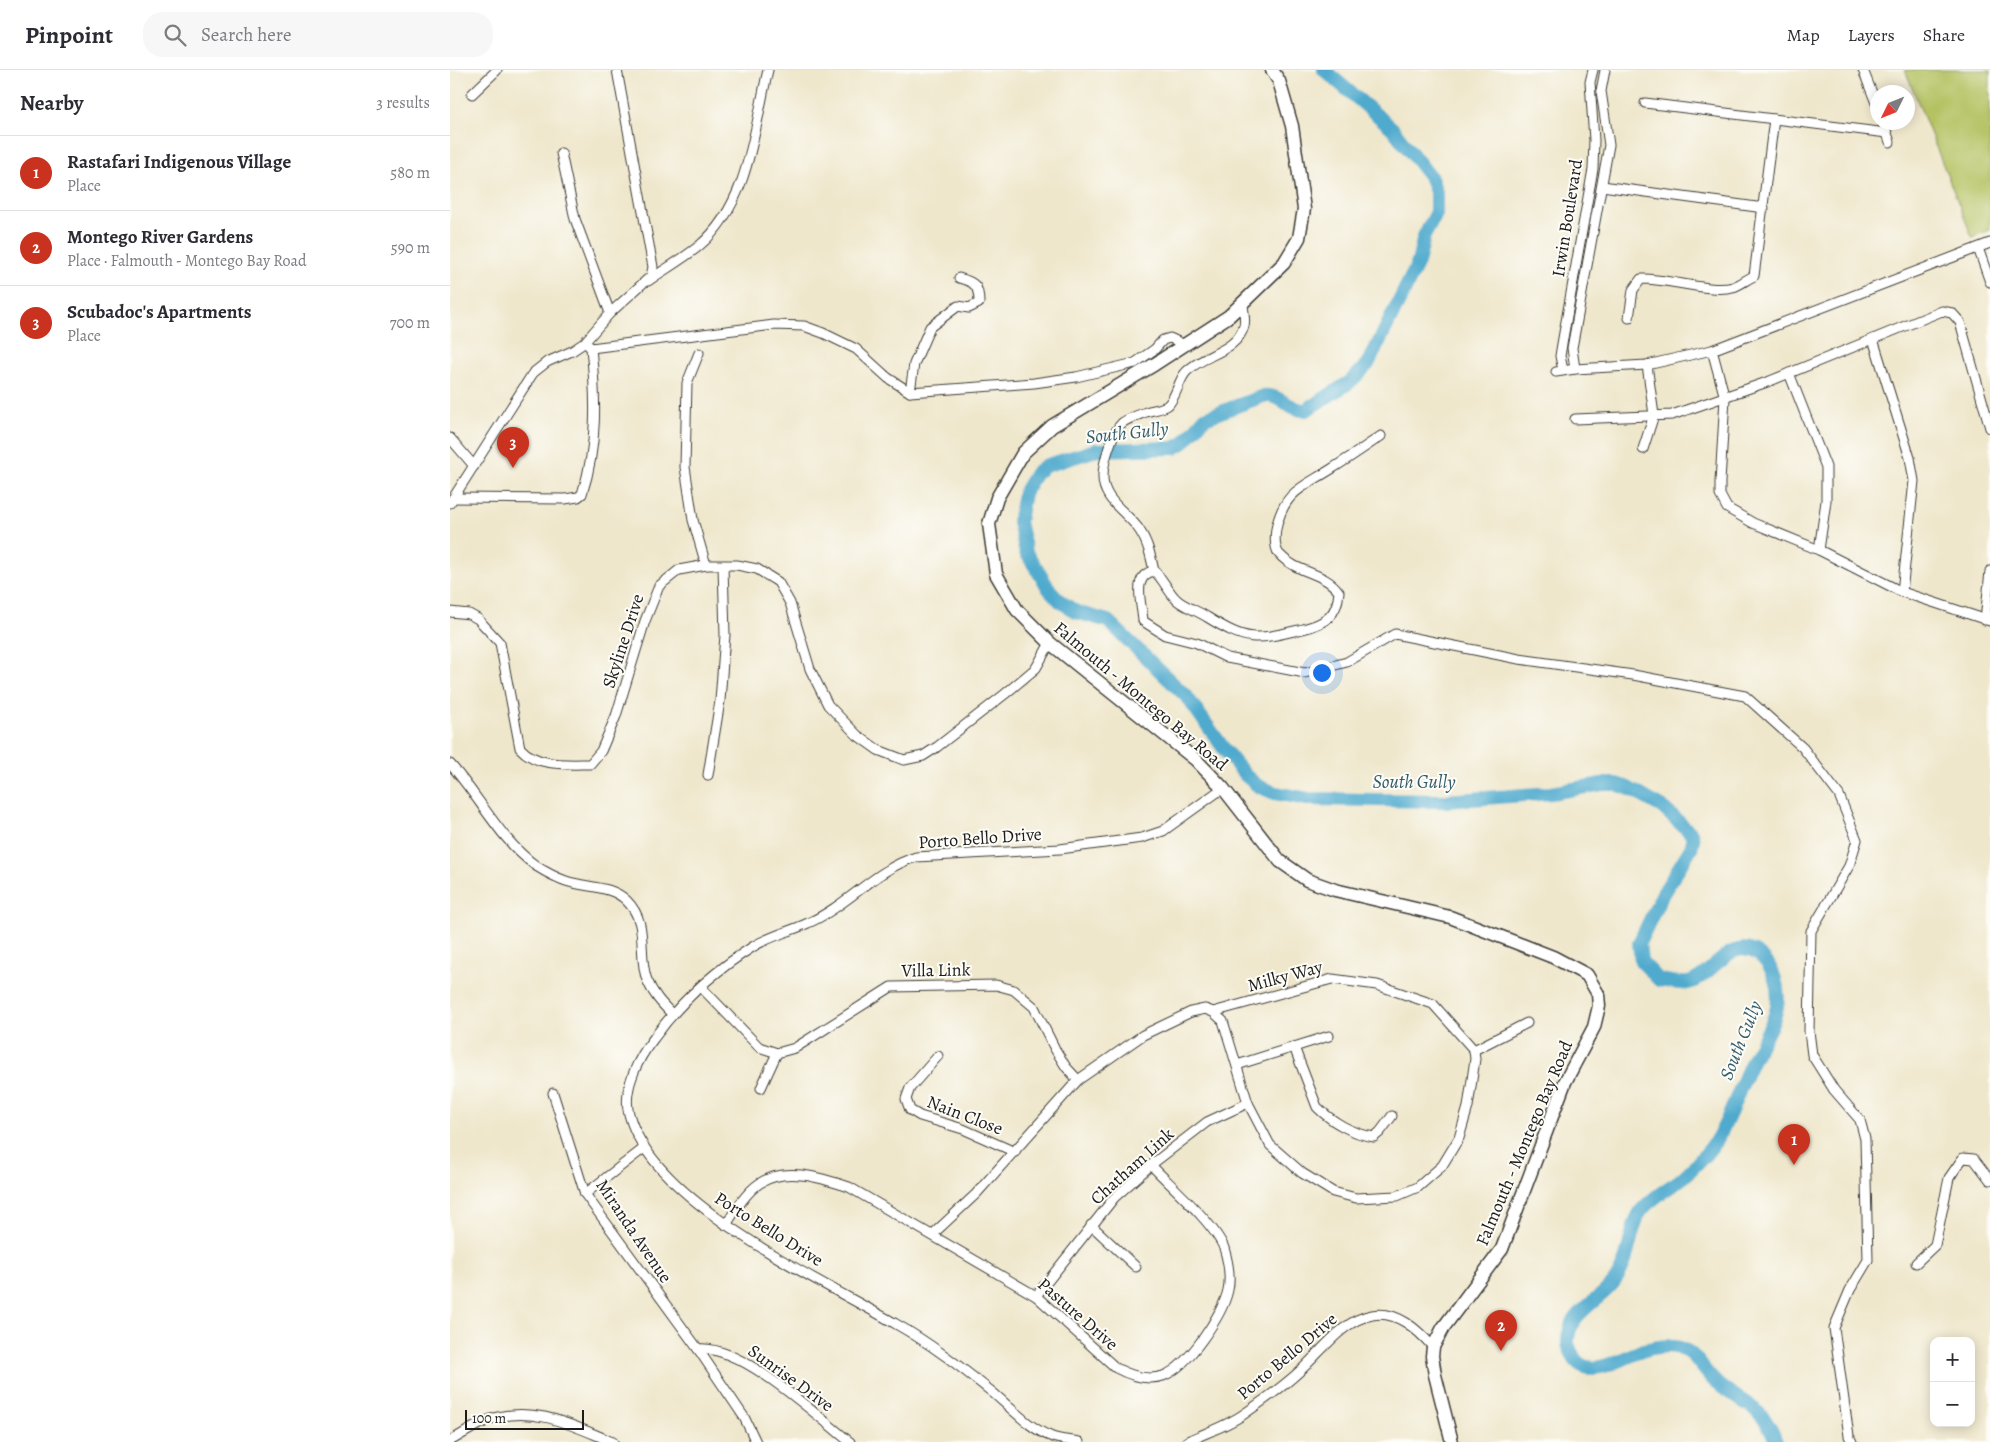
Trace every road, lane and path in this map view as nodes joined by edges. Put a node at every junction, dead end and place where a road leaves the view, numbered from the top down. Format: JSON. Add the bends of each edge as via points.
{"nodes":[{"id":1,"x":497,"y":70,"type":"edge"},
{"id":2,"x":617,"y":70,"type":"edge"},
{"id":3,"x":768,"y":70,"type":"edge"},
{"id":4,"x":1272,"y":70,"type":"edge"},
{"id":5,"x":1593,"y":70,"type":"edge"},
{"id":6,"x":1605,"y":70,"type":"edge"},
{"id":7,"x":1863,"y":70,"type":"edge"},
{"id":8,"x":1870,"y":88,"type":"edge"},
{"id":9,"x":472,"y":94,"type":"dead end"},
{"id":10,"x":1645,"y":103,"type":"dead end"},
{"id":11,"x":1604,"y":114,"type":"junction"},
{"id":12,"x":1593,"y":115,"type":"junction"},
{"id":13,"x":1774,"y":119,"type":"junction"},
{"id":14,"x":1886,"y":130,"type":"edge"},
{"id":15,"x":1887,"y":133,"type":"junction"},
{"id":16,"x":1890,"y":142,"type":"dead end"},
{"id":17,"x":561,"y":153,"type":"dead end"},
{"id":18,"x":1593,"y":169,"type":"junction"},
{"id":19,"x":1605,"y":170,"type":"junction"},
{"id":20,"x":1602,"y":186,"type":"junction"},
{"id":21,"x":1764,"y":208,"type":"junction"},
{"id":22,"x":1990,"y":243,"type":"edge"},
{"id":23,"x":1978,"y":248,"type":"junction"},
{"id":24,"x":1576,"y":272,"type":"junction"},
{"id":25,"x":1587,"y":273,"type":"junction"},
{"id":26,"x":959,"y":278,"type":"dead end"},
{"id":27,"x":1990,"y":282,"type":"edge"},
{"id":28,"x":646,"y":283,"type":"junction"},
{"id":29,"x":1243,"y":303,"type":"junction"},
{"id":30,"x":610,"y":313,"type":"junction"},
{"id":31,"x":1629,"y":318,"type":"dead end"},
{"id":32,"x":1873,"y":339,"type":"junction"},
{"id":33,"x":588,"y":345,"type":"junction"},
{"id":34,"x":1185,"y":345,"type":"junction"},
{"id":35,"x":1712,"y":350,"type":"junction"},
{"id":36,"x":699,"y":353,"type":"dead end"},
{"id":37,"x":1647,"y":366,"type":"junction"},
{"id":38,"x":1575,"y":369,"type":"junction"},
{"id":39,"x":1789,"y":373,"type":"junction"},
{"id":40,"x":910,"y":392,"type":"junction"},
{"id":41,"x":1725,"y":398,"type":"junction"},
{"id":42,"x":1654,"y":415,"type":"junction"},
{"id":43,"x":1575,"y":419,"type":"dead end"},
{"id":44,"x":1990,"y":428,"type":"edge"},
{"id":45,"x":1381,"y":436,"type":"dead end"},
{"id":46,"x":450,"y":438,"type":"edge"},
{"id":47,"x":1643,"y":449,"type":"dead end"},
{"id":48,"x":474,"y":466,"type":"junction"},
{"id":49,"x":452,"y":500,"type":"edge"},
{"id":50,"x":1819,"y":550,"type":"junction"},
{"id":51,"x":706,"y":564,"type":"junction"},
{"id":52,"x":723,"y":566,"type":"junction"},
{"id":53,"x":1154,"y":571,"type":"junction"},
{"id":54,"x":1990,"y":572,"type":"edge"},
{"id":55,"x":1902,"y":592,"type":"junction"},
{"id":56,"x":450,"y":612,"type":"edge"},
{"id":57,"x":1988,"y":620,"type":"edge"},
{"id":58,"x":1050,"y":643,"type":"junction"},
{"id":59,"x":450,"y":764,"type":"edge"},
{"id":60,"x":708,"y":775,"type":"dead end"},
{"id":61,"x":1223,"y":788,"type":"junction"},
{"id":62,"x":701,"y":987,"type":"junction"},
{"id":63,"x":1212,"y":1012,"type":"junction"},
{"id":64,"x":672,"y":1014,"type":"junction"},
{"id":65,"x":1527,"y":1023,"type":"dead end"},
{"id":66,"x":1329,"y":1036,"type":"dead end"},
{"id":67,"x":1294,"y":1047,"type":"junction"},
{"id":68,"x":1474,"y":1050,"type":"junction"},
{"id":69,"x":777,"y":1053,"type":"junction"},
{"id":70,"x":938,"y":1056,"type":"dead end"},
{"id":71,"x":1236,"y":1065,"type":"junction"},
{"id":72,"x":1078,"y":1080,"type":"junction"},
{"id":73,"x":761,"y":1088,"type":"dead end"},
{"id":74,"x":553,"y":1093,"type":"dead end"},
{"id":75,"x":1248,"y":1103,"type":"junction"},
{"id":76,"x":1392,"y":1116,"type":"dead end"},
{"id":77,"x":644,"y":1149,"type":"junction"},
{"id":78,"x":1015,"y":1152,"type":"junction"},
{"id":79,"x":1151,"y":1165,"type":"junction"},
{"id":80,"x":1990,"y":1180,"type":"edge"},
{"id":81,"x":585,"y":1194,"type":"junction"},
{"id":82,"x":726,"y":1225,"type":"junction"},
{"id":83,"x":1091,"y":1225,"type":"junction"},
{"id":84,"x":932,"y":1234,"type":"junction"},
{"id":85,"x":1916,"y":1263,"type":"dead end"},
{"id":86,"x":1136,"y":1267,"type":"dead end"},
{"id":87,"x":1036,"y":1296,"type":"junction"},
{"id":88,"x":1433,"y":1347,"type":"junction"},
{"id":89,"x":698,"y":1349,"type":"junction"},
{"id":90,"x":1048,"y":1439,"type":"edge"},
{"id":91,"x":450,"y":1440,"type":"edge"},
{"id":92,"x":613,"y":1442,"type":"edge"},
{"id":93,"x":756,"y":1442,"type":"edge"},
{"id":94,"x":850,"y":1442,"type":"edge"},
{"id":95,"x":1079,"y":1442,"type":"edge"},
{"id":96,"x":1186,"y":1442,"type":"edge"},
{"id":97,"x":1452,"y":1442,"type":"edge"},
{"id":98,"x":1852,"y":1442,"type":"edge"}],
"edges":[{"from":1,"to":9,"type":"street"},
{"from":2,"to":28,"type":"street","via":[[653,267]]},
{"from":3,"to":28,"type":"street","via":[[744,178],[736,200],[700,245]]},
{"from":4,"to":29,"type":"main road","name":"Falmouth - Montego Bay Road","via":[[1279,81],[1292,126],[1304,209],[1299,238],[1284,263]]},
{"from":5,"to":12,"type":"street","name":"Irwin Boulevard","via":[[1590,82]]},
{"from":6,"to":11,"type":"street","name":"Irwin Boulevard","via":[[1601,91]]},
{"from":7,"to":8,"type":"street"},
{"from":10,"to":13,"type":"street"},
{"from":11,"to":12,"type":"street"},
{"from":11,"to":19,"type":"street","name":"Irwin Boulevard","via":[[1608,145]]},
{"from":12,"to":18,"type":"street","name":"Irwin Boulevard"},
{"from":13,"to":15,"type":"street"},
{"from":13,"to":21,"type":"street"},
{"from":14,"to":15,"type":"street"},
{"from":15,"to":16,"type":"street"},
{"from":17,"to":30,"type":"street","via":[[575,220]]},
{"from":18,"to":19,"type":"street"},
{"from":18,"to":24,"type":"street","name":"Irwin Boulevard"},
{"from":19,"to":20,"type":"street","name":"Irwin Boulevard"},
{"from":20,"to":21,"type":"street"},
{"from":20,"to":25,"type":"street","name":"Irwin Boulevard"},
{"from":21,"to":31,"type":"street","via":[[1754,276],[1733,287],[1709,287],[1659,278],[1641,279],[1633,290]]},
{"from":22,"to":23,"type":"street"},
{"from":23,"to":27,"type":"street"},
{"from":23,"to":35,"type":"street"},
{"from":24,"to":25,"type":"street"},
{"from":24,"to":38,"type":"street","name":"Irwin Boulevard","via":[[1559,371]]},
{"from":25,"to":38,"type":"street","name":"Irwin Boulevard","via":[[1572,348]]},
{"from":26,"to":40,"type":"street","via":[[973,282],[979,290],[979,303],[969,308],[958,306],[930,327],[914,364]]},
{"from":28,"to":30,"type":"street"},
{"from":29,"to":34,"type":"main road","name":"Falmouth - Montego Bay Road"},
{"from":29,"to":53,"type":"street","via":[[1245,325],[1238,338],[1185,373],[1167,406],[1122,423],[1111,440],[1102,474],[1103,486],[1110,499],[1140,530]]},
{"from":30,"to":33,"type":"street"},
{"from":32,"to":39,"type":"street"},
{"from":32,"to":44,"type":"street","via":[[1942,311],[1952,313],[1960,322]]},
{"from":32,"to":55,"type":"street","via":[[1910,458],[1914,481]]},
{"from":33,"to":40,"type":"street","via":[[774,325],[804,326],[856,350]]},
{"from":33,"to":48,"type":"street","via":[[547,362],[533,373]]},
{"from":33,"to":49,"type":"street","via":[[596,398],[582,494],[565,499]]},
{"from":34,"to":40,"type":"street","via":[[1170,338],[1163,340],[1135,362],[1076,377]]},
{"from":34,"to":58,"type":"main road","name":"Falmouth - Montego Bay Road","via":[[1052,426],[1023,453],[997,498],[989,524],[996,574],[1016,610]]},
{"from":35,"to":37,"type":"street"},
{"from":35,"to":41,"type":"street"},
{"from":36,"to":51,"type":"street","via":[[687,383],[685,467],[693,520]]},
{"from":37,"to":38,"type":"street"},
{"from":37,"to":42,"type":"street"},
{"from":39,"to":41,"type":"street"},
{"from":39,"to":50,"type":"street","via":[[1826,467],[1826,501]]},
{"from":41,"to":42,"type":"street","via":[[1672,415]]},
{"from":41,"to":50,"type":"street","via":[[1720,494],[1726,508]]},
{"from":42,"to":43,"type":"street"},
{"from":42,"to":47,"type":"street"},
{"from":45,"to":53,"type":"street","via":[[1298,488],[1280,511],[1274,537],[1277,552],[1289,564],[1331,581],[1339,592],[1338,606],[1319,625],[1271,637],[1254,639],[1239,636],[1178,601]]},
{"from":46,"to":48,"type":"street"},
{"from":48,"to":49,"type":"street"},
{"from":50,"to":55,"type":"street"},
{"from":51,"to":52,"type":"street","name":"Skyline Drive"},
{"from":51,"to":56,"type":"street","name":"Skyline Drive","via":[[679,570],[659,586],[616,716],[601,751],[590,764],[541,761],[528,756],[520,748],[500,643],[478,619],[469,614]]},
{"from":52,"to":58,"type":"street","name":"Skyline Drive","via":[[757,569],[778,582],[790,603],[810,669],[828,704],[857,736],[878,750],[904,760],[923,756],[937,747],[1005,694],[1036,668]]},
{"from":52,"to":60,"type":"street","via":[[724,654]]},
{"from":53,"to":98,"type":"street","via":[[1145,572],[1139,590],[1143,622],[1165,635],[1197,643],[1227,658],[1305,673],[1347,662],[1395,634],[1519,659],[1633,675],[1745,696],[1803,748],[1839,795],[1857,840],[1849,866],[1812,931],[1809,1031],[1812,1055],[1864,1130],[1868,1260],[1850,1290],[1834,1328]]},
{"from":54,"to":57,"type":"street"},
{"from":55,"to":57,"type":"street"},
{"from":58,"to":61,"type":"main road","name":"Falmouth - Montego Bay Road","via":[[1196,760]]},
{"from":59,"to":64,"type":"street","via":[[497,827],[536,866],[566,881],[614,891],[627,901],[637,914],[642,929],[646,979],[656,998]]},
{"from":61,"to":62,"type":"street","name":"Porto Bello Drive","via":[[1163,831],[1142,838],[1060,849],[916,857],[899,862],[848,900],[810,923],[754,946]]},
{"from":61,"to":88,"type":"main road","name":"Falmouth - Montego Bay Road","via":[[1280,861],[1307,880],[1335,890],[1450,917],[1545,953],[1587,975],[1598,994],[1594,1027],[1565,1082],[1502,1249],[1443,1328]]},
{"from":62,"to":64,"type":"street","name":"Porto Bello Drive"},
{"from":62,"to":69,"type":"street","via":[[759,1047]]},
{"from":63,"to":68,"type":"street","name":"Milky Way","via":[[1332,979],[1376,985],[1433,1004]]},
{"from":63,"to":71,"type":"street","via":[[1223,1021]]},
{"from":63,"to":72,"type":"street","name":"Milky Way","via":[[1191,1012],[1143,1035]]},
{"from":64,"to":77,"type":"street","name":"Porto Bello Drive","via":[[648,1046],[630,1079],[628,1113]]},
{"from":65,"to":68,"type":"street"},
{"from":66,"to":67,"type":"street"},
{"from":67,"to":71,"type":"street"},
{"from":67,"to":76,"type":"street","via":[[1317,1108],[1324,1114],[1348,1128],[1374,1137]]},
{"from":68,"to":75,"type":"street","via":[[1468,1107],[1459,1138],[1436,1171],[1418,1188],[1397,1196],[1356,1198],[1333,1192],[1302,1173],[1270,1145]]},
{"from":69,"to":72,"type":"street","name":"Villa Link","via":[[795,1048],[891,987],[996,985],[1014,990],[1034,1007],[1055,1049]]},
{"from":69,"to":73,"type":"street"},
{"from":70,"to":78,"type":"street","name":"Nain Close","via":[[910,1088],[906,1099],[910,1110]]},
{"from":71,"to":75,"type":"street"},
{"from":72,"to":78,"type":"street","name":"Milky Way"},
{"from":74,"to":81,"type":"street","name":"Miranda Avenue"},
{"from":75,"to":79,"type":"street","name":"Chatham Link","via":[[1207,1122]]},
{"from":77,"to":81,"type":"street"},
{"from":77,"to":82,"type":"street","name":"Porto Bello Drive","via":[[682,1190]]},
{"from":78,"to":84,"type":"street","name":"Milky Way"},
{"from":79,"to":83,"type":"street","name":"Chatham Link","via":[[1114,1198]]},
{"from":79,"to":87,"type":"street","name":"Pasture Drive","via":[[1212,1229],[1223,1247],[1229,1267],[1229,1288],[1223,1308],[1183,1364],[1164,1376],[1131,1376],[1116,1368]]},
{"from":80,"to":85,"type":"street","via":[[1974,1158],[1963,1158],[1950,1178],[1935,1245]]},
{"from":81,"to":89,"type":"street","name":"Miranda Avenue"},
{"from":82,"to":84,"type":"street","name":"Pasture Drive","via":[[744,1198],[759,1183],[778,1175],[816,1176],[849,1187]]},
{"from":82,"to":90,"type":"street","name":"Porto Bello Drive","via":[[900,1325],[969,1374]]},
{"from":83,"to":86,"type":"street"},
{"from":83,"to":87,"type":"street","name":"Chatham Link"},
{"from":84,"to":87,"type":"street","name":"Pasture Drive"},
{"from":88,"to":96,"type":"street","name":"Porto Bello Drive","via":[[1402,1320],[1382,1314],[1359,1319],[1347,1326],[1300,1372],[1243,1415]]},
{"from":88,"to":97,"type":"main road","via":[[1435,1375]]},
{"from":89,"to":93,"type":"street","via":[[744,1417]]},
{"from":89,"to":94,"type":"street","name":"Sunrise Drive","via":[[706,1348],[736,1357],[785,1389]]},
{"from":90,"to":95,"type":"street","name":"Porto Bello Drive"},
{"from":91,"to":92,"type":"street","via":[[491,1419],[529,1414],[561,1420]]}]}
